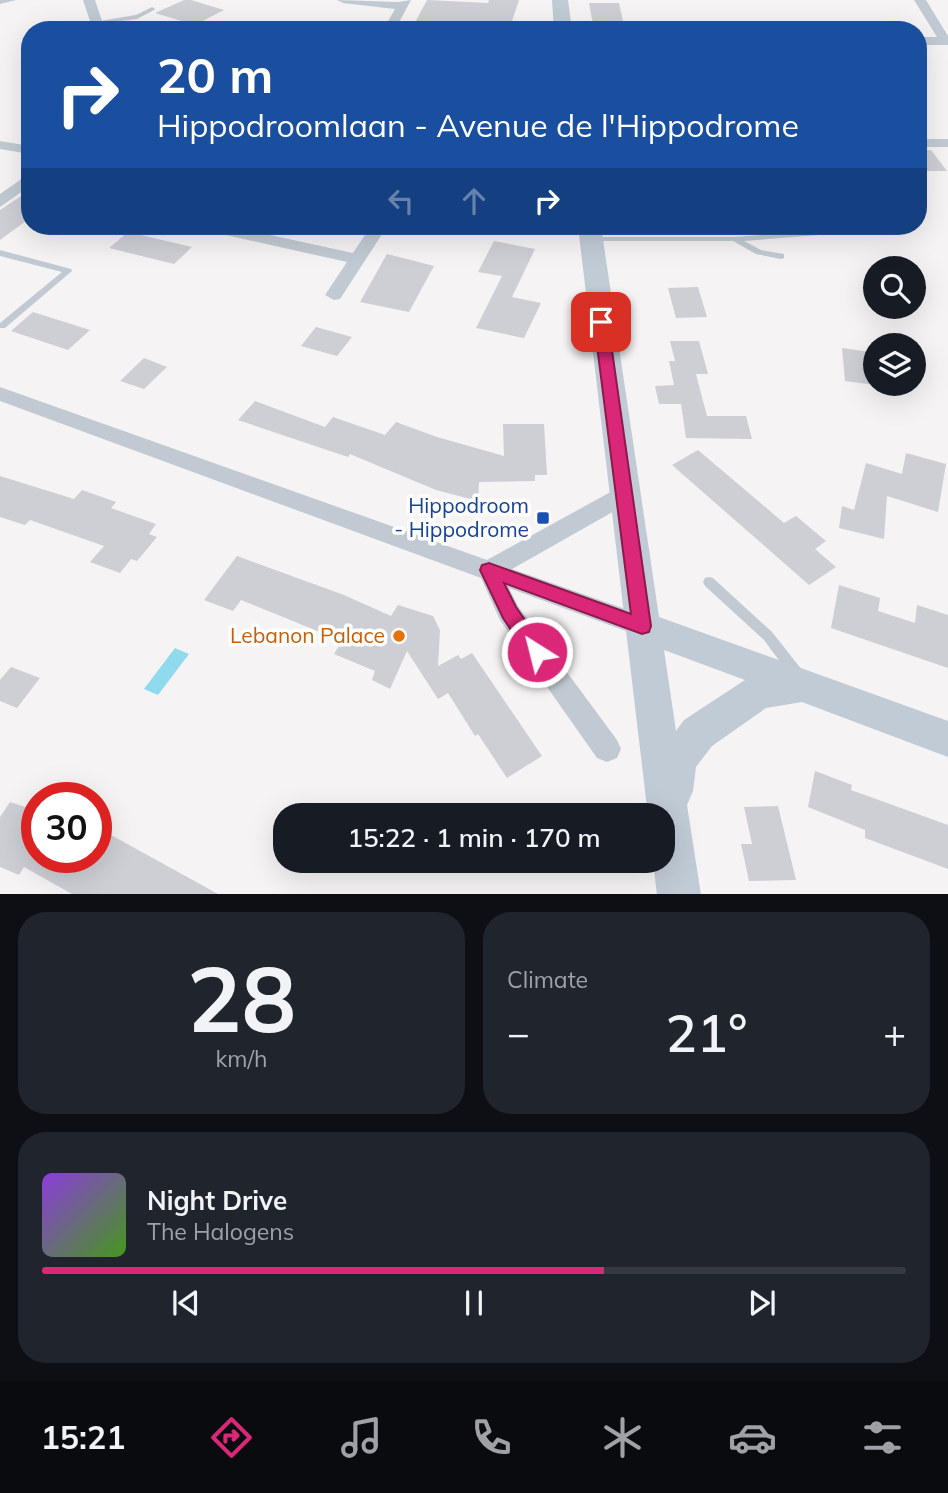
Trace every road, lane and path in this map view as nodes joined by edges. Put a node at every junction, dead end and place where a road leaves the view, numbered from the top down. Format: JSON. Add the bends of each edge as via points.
{"nodes":[{"id":1,"x":10,"y":0,"type":"edge"},
{"id":2,"x":89,"y":0,"type":"edge"},
{"id":3,"x":343,"y":0,"type":"edge"},
{"id":4,"x":559,"y":0,"type":"edge"},
{"id":5,"x":920,"y":0,"type":"edge"},
{"id":6,"x":0,"y":1,"type":"edge"},
{"id":7,"x":404,"y":3,"type":"edge"},
{"id":8,"x":152,"y":9,"type":"dead end"},
{"id":9,"x":96,"y":21,"type":"edge"},
{"id":10,"x":120,"y":21,"type":"edge"},
{"id":11,"x":393,"y":21,"type":"edge"},
{"id":12,"x":562,"y":21,"type":"edge"},
{"id":13,"x":927,"y":41,"type":"edge"},
{"id":14,"x":946,"y":41,"type":"edge"},
{"id":15,"x":927,"y":143,"type":"edge"},
{"id":16,"x":948,"y":143,"type":"edge"},
{"id":17,"x":0,"y":145,"type":"edge"},
{"id":18,"x":21,"y":148,"type":"edge"},
{"id":19,"x":21,"y":187,"type":"edge"},
{"id":20,"x":0,"y":202,"type":"edge"},
{"id":21,"x":248,"y":235,"type":"edge"},
{"id":22,"x":373,"y":235,"type":"edge"},
{"id":23,"x":589,"y":235,"type":"edge"},
{"id":24,"x":652,"y":235,"type":"edge"},
{"id":25,"x":789,"y":235,"type":"edge"},
{"id":26,"x":735,"y":239,"type":"junction"},
{"id":27,"x":0,"y":253,"type":"edge"},
{"id":28,"x":781,"y":256,"type":"dead end"},
{"id":29,"x":355,"y":259,"type":"junction"},
{"id":30,"x":334,"y":295,"type":"dead end"},
{"id":31,"x":2,"y":326,"type":"dead end"},
{"id":32,"x":0,"y":394,"type":"edge"},
{"id":33,"x":624,"y":495,"type":"junction"},
{"id":34,"x":489,"y":570,"type":"junction"},
{"id":35,"x":709,"y":582,"type":"dead end"},
{"id":36,"x":642,"y":626,"type":"junction"},
{"id":37,"x":807,"y":687,"type":"junction"},
{"id":38,"x":948,"y":739,"type":"edge"},
{"id":39,"x":607,"y":750,"type":"dead end"},
{"id":40,"x":667,"y":803,"type":"edge"},
{"id":41,"x":673,"y":803,"type":"edge"},
{"id":42,"x":675,"y":861,"type":"edge"},
{"id":43,"x":679,"y":894,"type":"edge"}],
"edges":[{"from":1,"to":6,"type":"street"},
{"from":2,"to":9,"type":"street"},
{"from":3,"to":7,"type":"street"},
{"from":4,"to":12,"type":"main road"},
{"from":5,"to":14,"type":"street"},
{"from":7,"to":11,"type":"street"},
{"from":8,"to":10,"type":"lane"},
{"from":13,"to":14,"type":"street"},
{"from":15,"to":16,"type":"street"},
{"from":17,"to":18,"type":"street"},
{"from":19,"to":20,"type":"street"},
{"from":21,"to":29,"type":"street"},
{"from":22,"to":29,"type":"street"},
{"from":23,"to":33,"type":"main road"},
{"from":24,"to":26,"type":"lane"},
{"from":25,"to":26,"type":"lane"},
{"from":26,"to":28,"type":"lane","via":[[759,252]]},
{"from":27,"to":31,"type":"lane","via":[[68,271]]},
{"from":29,"to":30,"type":"street"},
{"from":32,"to":34,"type":"street"},
{"from":33,"to":34,"type":"street"},
{"from":33,"to":36,"type":"main road"},
{"from":34,"to":36,"type":"street"},
{"from":34,"to":39,"type":"street","via":[[509,613]]},
{"from":35,"to":37,"type":"lane","via":[[768,636]]},
{"from":36,"to":37,"type":"main road"},
{"from":36,"to":40,"type":"main road"},
{"from":37,"to":38,"type":"main road"},
{"from":37,"to":41,"type":"main road","via":[[759,692],[690,742],[677,760]]},
{"from":42,"to":43,"type":"main road"}]}
